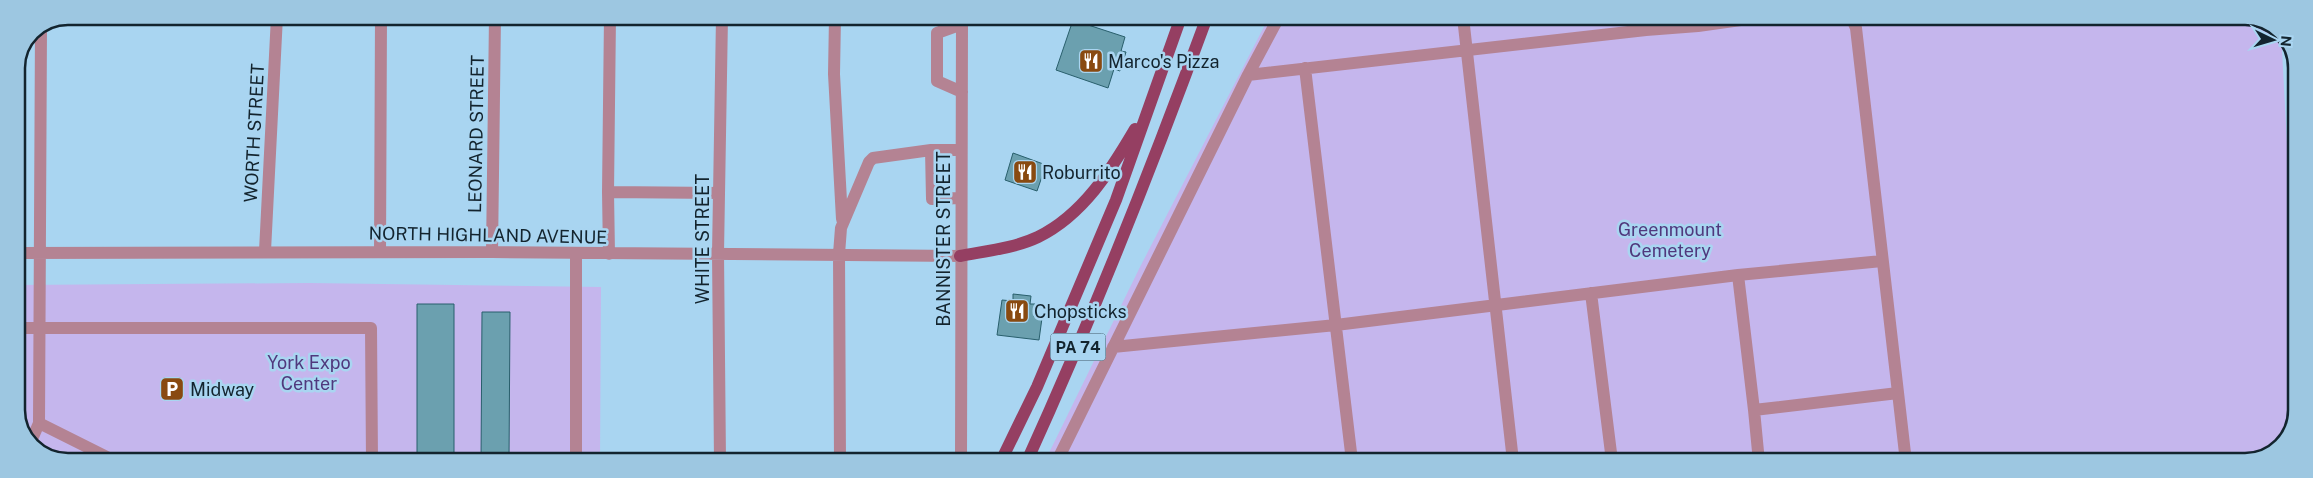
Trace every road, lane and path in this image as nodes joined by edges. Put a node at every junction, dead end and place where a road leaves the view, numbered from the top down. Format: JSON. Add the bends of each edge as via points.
{"nodes":[{"id":1,"x":277,"y":25,"type":"edge"},
{"id":2,"x":381,"y":25,"type":"edge"},
{"id":3,"x":496,"y":25,"type":"edge"},
{"id":4,"x":610,"y":25,"type":"edge"},
{"id":5,"x":722,"y":25,"type":"edge"},
{"id":6,"x":835,"y":25,"type":"edge"},
{"id":7,"x":953,"y":25,"type":"edge"},
{"id":8,"x":962,"y":25,"type":"edge"},
{"id":9,"x":1178,"y":25,"type":"edge"},
{"id":10,"x":1204,"y":25,"type":"edge"},
{"id":11,"x":1275,"y":25,"type":"edge"},
{"id":12,"x":1464,"y":25,"type":"edge"},
{"id":13,"x":1705,"y":25,"type":"edge"},
{"id":14,"x":1855,"y":25,"type":"edge"},
{"id":15,"x":41,"y":35,"type":"edge"},
{"id":16,"x":1466,"y":51,"type":"junction"},
{"id":17,"x":1305,"y":68,"type":"junction"},
{"id":18,"x":1248,"y":75,"type":"junction"},
{"id":19,"x":962,"y":92,"type":"junction"},
{"id":20,"x":1149,"y":108,"type":"junction"},
{"id":21,"x":931,"y":150,"type":"junction"},
{"id":22,"x":961,"y":150,"type":"junction"},
{"id":23,"x":608,"y":192,"type":"junction"},
{"id":24,"x":719,"y":193,"type":"junction"},
{"id":25,"x":961,"y":198,"type":"junction"},
{"id":26,"x":843,"y":222,"type":"junction"},
{"id":27,"x":266,"y":251,"type":"junction"},
{"id":28,"x":380,"y":252,"type":"junction"},
{"id":29,"x":492,"y":252,"type":"junction"},
{"id":30,"x":25,"y":253,"type":"edge"},
{"id":31,"x":40,"y":253,"type":"junction"},
{"id":32,"x":576,"y":253,"type":"junction"},
{"id":33,"x":718,"y":253,"type":"junction"},
{"id":34,"x":610,"y":254,"type":"junction"},
{"id":35,"x":839,"y":254,"type":"junction"},
{"id":36,"x":960,"y":256,"type":"junction"},
{"id":37,"x":1882,"y":261,"type":"junction"},
{"id":38,"x":1738,"y":275,"type":"junction"},
{"id":39,"x":1591,"y":293,"type":"junction"},
{"id":40,"x":1495,"y":305,"type":"junction"},
{"id":41,"x":1336,"y":325,"type":"junction"},
{"id":42,"x":25,"y":328,"type":"edge"},
{"id":43,"x":40,"y":329,"type":"junction"},
{"id":44,"x":1113,"y":347,"type":"junction"},
{"id":45,"x":1898,"y":393,"type":"junction"},
{"id":46,"x":1754,"y":410,"type":"junction"},
{"id":47,"x":39,"y":423,"type":"junction"},
{"id":48,"x":34,"y":435,"type":"edge"},
{"id":49,"x":99,"y":453,"type":"edge"},
{"id":50,"x":372,"y":453,"type":"edge"},
{"id":51,"x":576,"y":453,"type":"edge"},
{"id":52,"x":720,"y":453,"type":"edge"},
{"id":53,"x":840,"y":453,"type":"edge"},
{"id":54,"x":961,"y":453,"type":"edge"},
{"id":55,"x":1006,"y":453,"type":"edge"},
{"id":56,"x":1031,"y":453,"type":"edge"},
{"id":57,"x":1062,"y":453,"type":"edge"},
{"id":58,"x":1351,"y":453,"type":"edge"},
{"id":59,"x":1512,"y":453,"type":"edge"},
{"id":60,"x":1611,"y":453,"type":"edge"},
{"id":61,"x":1758,"y":453,"type":"edge"},
{"id":62,"x":1905,"y":453,"type":"edge"}],
"edges":[{"from":1,"to":27,"type":"street","name":"WORTH STREET"},
{"from":2,"to":28,"type":"street"},
{"from":3,"to":29,"type":"street","name":"LEONARD STREET"},
{"from":4,"to":23,"type":"street"},
{"from":5,"to":24,"type":"street","name":"WHITE STREET"},
{"from":6,"to":26,"type":"street","via":[[834,74]]},
{"from":7,"to":19,"type":"street","via":[[937,34],[937,81]]},
{"from":8,"to":19,"type":"street","name":"BANNISTER STREET"},
{"from":9,"to":20,"type":"main road","number":"PA 74"},
{"from":10,"to":56,"type":"main road","number":"PA 74","via":[[1126,232]]},
{"from":11,"to":18,"type":"street"},
{"from":12,"to":16,"type":"street"},
{"from":13,"to":16,"type":"street"},
{"from":14,"to":37,"type":"street"},
{"from":15,"to":31,"type":"street"},
{"from":16,"to":17,"type":"street"},
{"from":16,"to":40,"type":"street"},
{"from":17,"to":18,"type":"street"},
{"from":17,"to":41,"type":"street"},
{"from":18,"to":44,"type":"street"},
{"from":19,"to":22,"type":"street","name":"BANNISTER STREET"},
{"from":20,"to":36,"type":"main road","via":[[1110,171],[1084,202],[1057,225],[1038,237],[1007,247]]},
{"from":20,"to":55,"type":"main road","number":"PA 74","via":[[1075,300]]},
{"from":21,"to":22,"type":"street"},
{"from":21,"to":25,"type":"street","via":[[932,199]]},
{"from":21,"to":26,"type":"street","via":[[873,158]]},
{"from":22,"to":25,"type":"street","name":"BANNISTER STREET"},
{"from":23,"to":24,"type":"street"},
{"from":23,"to":34,"type":"street"},
{"from":24,"to":33,"type":"street","name":"WHITE STREET"},
{"from":25,"to":36,"type":"street","name":"BANNISTER STREET"},
{"from":26,"to":35,"type":"street"},
{"from":27,"to":28,"type":"street","name":"NORTH HIGHLAND AVENUE"},
{"from":27,"to":31,"type":"street","name":"NORTH HIGHLAND AVENUE"},
{"from":28,"to":29,"type":"street","name":"NORTH HIGHLAND AVENUE"},
{"from":29,"to":32,"type":"street","name":"NORTH HIGHLAND AVENUE"},
{"from":30,"to":31,"type":"street","name":"NORTH HIGHLAND AVENUE"},
{"from":31,"to":43,"type":"street"},
{"from":32,"to":34,"type":"street","name":"NORTH HIGHLAND AVENUE"},
{"from":32,"to":51,"type":"street"},
{"from":33,"to":34,"type":"street","name":"NORTH HIGHLAND AVENUE"},
{"from":33,"to":35,"type":"street","name":"NORTH HIGHLAND AVENUE"},
{"from":33,"to":52,"type":"street","name":"WHITE STREET"},
{"from":35,"to":36,"type":"street","name":"NORTH HIGHLAND AVENUE"},
{"from":35,"to":53,"type":"street"},
{"from":36,"to":54,"type":"street","name":"BANNISTER STREET"},
{"from":37,"to":38,"type":"street"},
{"from":37,"to":45,"type":"street"},
{"from":38,"to":39,"type":"street"},
{"from":38,"to":46,"type":"street"},
{"from":39,"to":40,"type":"street"},
{"from":39,"to":60,"type":"street"},
{"from":40,"to":41,"type":"street"},
{"from":40,"to":59,"type":"street"},
{"from":41,"to":44,"type":"street"},
{"from":41,"to":58,"type":"street"},
{"from":42,"to":43,"type":"street"},
{"from":43,"to":47,"type":"street"},
{"from":43,"to":50,"type":"street","via":[[371,328]]},
{"from":44,"to":57,"type":"street"},
{"from":45,"to":46,"type":"street"},
{"from":45,"to":62,"type":"street"},
{"from":46,"to":61,"type":"street"},
{"from":47,"to":48,"type":"street"},
{"from":47,"to":49,"type":"street"}]}
